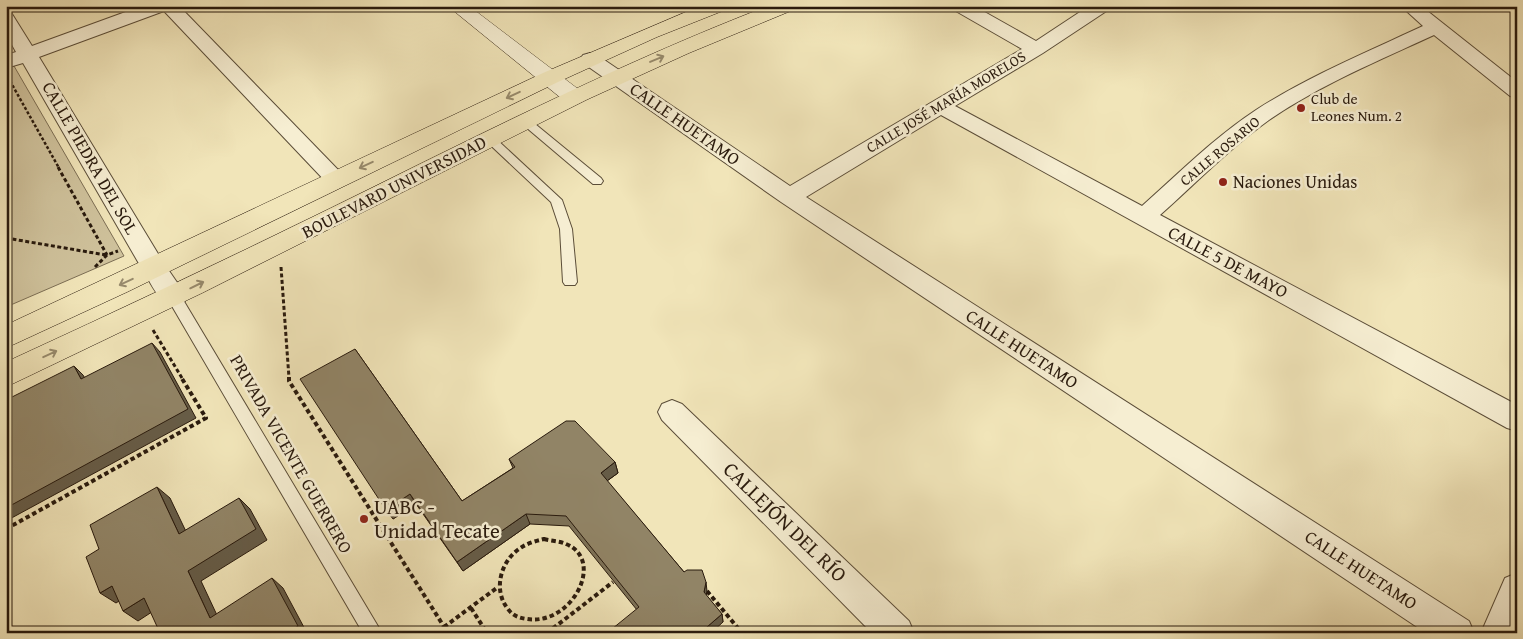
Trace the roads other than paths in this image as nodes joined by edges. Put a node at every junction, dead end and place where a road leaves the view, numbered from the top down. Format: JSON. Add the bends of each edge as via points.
{"nodes":[{"id":1,"x":160,"y":6,"type":"edge"},
{"id":2,"x":169,"y":6,"type":"edge"},
{"id":3,"x":458,"y":6,"type":"edge"},
{"id":4,"x":786,"y":6,"type":"edge"},
{"id":5,"x":960,"y":6,"type":"edge"},
{"id":6,"x":1102,"y":6,"type":"edge"},
{"id":7,"x":1410,"y":6,"type":"edge"},
{"id":8,"x":708,"y":8,"type":"edge"},
{"id":9,"x":6,"y":18,"type":"edge"},
{"id":10,"x":1436,"y":27,"type":"junction"},
{"id":11,"x":1036,"y":49,"type":"junction"},
{"id":12,"x":29,"y":54,"type":"junction"},
{"id":13,"x":590,"y":59,"type":"junction"},
{"id":14,"x":6,"y":62,"type":"edge"},
{"id":15,"x":618,"y":76,"type":"junction"},
{"id":16,"x":549,"y":78,"type":"junction"},
{"id":17,"x":1517,"y":92,"type":"edge"},
{"id":18,"x":574,"y":97,"type":"junction"},
{"id":19,"x":940,"y":106,"type":"junction"},
{"id":20,"x":525,"y":121,"type":"junction"},
{"id":21,"x":490,"y":138,"type":"junction"},
{"id":22,"x":336,"y":179,"type":"junction"},
{"id":23,"x":597,"y":181,"type":"dead end"},
{"id":24,"x":788,"y":197,"type":"junction"},
{"id":25,"x":1144,"y":217,"type":"junction"},
{"id":26,"x":154,"y":268,"type":"junction"},
{"id":27,"x":570,"y":282,"type":"dead end"},
{"id":28,"x":174,"y":296,"type":"junction"},
{"id":29,"x":6,"y":337,"type":"edge"},
{"id":30,"x":6,"y":375,"type":"edge"},
{"id":31,"x":672,"y":412,"type":"dead end"},
{"id":32,"x":1517,"y":419,"type":"edge"},
{"id":33,"x":1517,"y":589,"type":"edge"},
{"id":34,"x":373,"y":633,"type":"edge"},
{"id":35,"x":897,"y":633,"type":"edge"},
{"id":36,"x":1458,"y":633,"type":"edge"},
{"id":37,"x":1498,"y":633,"type":"edge"}],
"edges":[{"from":1,"to":12,"type":"street"},
{"from":2,"to":22,"type":"street"},
{"from":3,"to":16,"type":"street"},
{"from":15,"to":4,"type":"main road","name":"BOULEVARD UNIVERSIDAD","one_way":true},
{"from":5,"to":11,"type":"street"},
{"from":6,"to":11,"type":"street","name":"CALLE JOSÉ MARÍA MORELOS"},
{"from":7,"to":10,"type":"street"},
{"from":8,"to":13,"type":"main road","name":"BOULEVARD UNIVERSIDAD"},
{"from":9,"to":12,"type":"street","name":"CALLE PIEDRA DEL SOL"},
{"from":10,"to":17,"type":"street"},
{"from":10,"to":25,"type":"street","name":"CALLE ROSARIO","via":[[1335,74],[1264,114],[1231,139]]},
{"from":11,"to":19,"type":"street","name":"CALLE JOSÉ MARÍA MORELOS"},
{"from":12,"to":14,"type":"street"},
{"from":12,"to":26,"type":"street","name":"CALLE PIEDRA DEL SOL"},
{"from":13,"to":15,"type":"street","name":"CALLE HUETAMO"},
{"from":13,"to":16,"type":"main road","name":"BOULEVARD UNIVERSIDAD"},
{"from":15,"to":18,"type":"main road","name":"BOULEVARD UNIVERSIDAD"},
{"from":15,"to":24,"type":"street","name":"CALLE HUETAMO"},
{"from":16,"to":18,"type":"street"},
{"from":16,"to":22,"type":"main road","name":"BOULEVARD UNIVERSIDAD","one_way":true},
{"from":18,"to":20,"type":"main road","name":"BOULEVARD UNIVERSIDAD"},
{"from":19,"to":24,"type":"street","name":"CALLE JOSÉ MARÍA MORELOS"},
{"from":19,"to":25,"type":"street","name":"CALLE 5 DE MAYO"},
{"from":20,"to":21,"type":"main road","name":"BOULEVARD UNIVERSIDAD"},
{"from":20,"to":23,"type":"lane"},
{"from":21,"to":27,"type":"lane","via":[[556,200],[566,229]]},
{"from":28,"to":21,"type":"main road","name":"BOULEVARD UNIVERSIDAD","one_way":true},
{"from":22,"to":26,"type":"main road","name":"BOULEVARD UNIVERSIDAD"},
{"from":24,"to":36,"type":"street","name":"CALLE HUETAMO"},
{"from":25,"to":32,"type":"street","name":"CALLE 5 DE MAYO"},
{"from":26,"to":28,"type":"street","name":"CALLE PIEDRA DEL SOL"},
{"from":26,"to":29,"type":"main road","name":"BOULEVARD UNIVERSIDAD","one_way":true},
{"from":30,"to":28,"type":"main road","name":"BOULEVARD UNIVERSIDAD","one_way":true},
{"from":28,"to":34,"type":"lane","name":"PRIVADA VICENTE GUERRERO"},
{"from":31,"to":35,"type":"street","name":"CALLEJÓN DEL RÍO"},
{"from":33,"to":37,"type":"street"}]}
